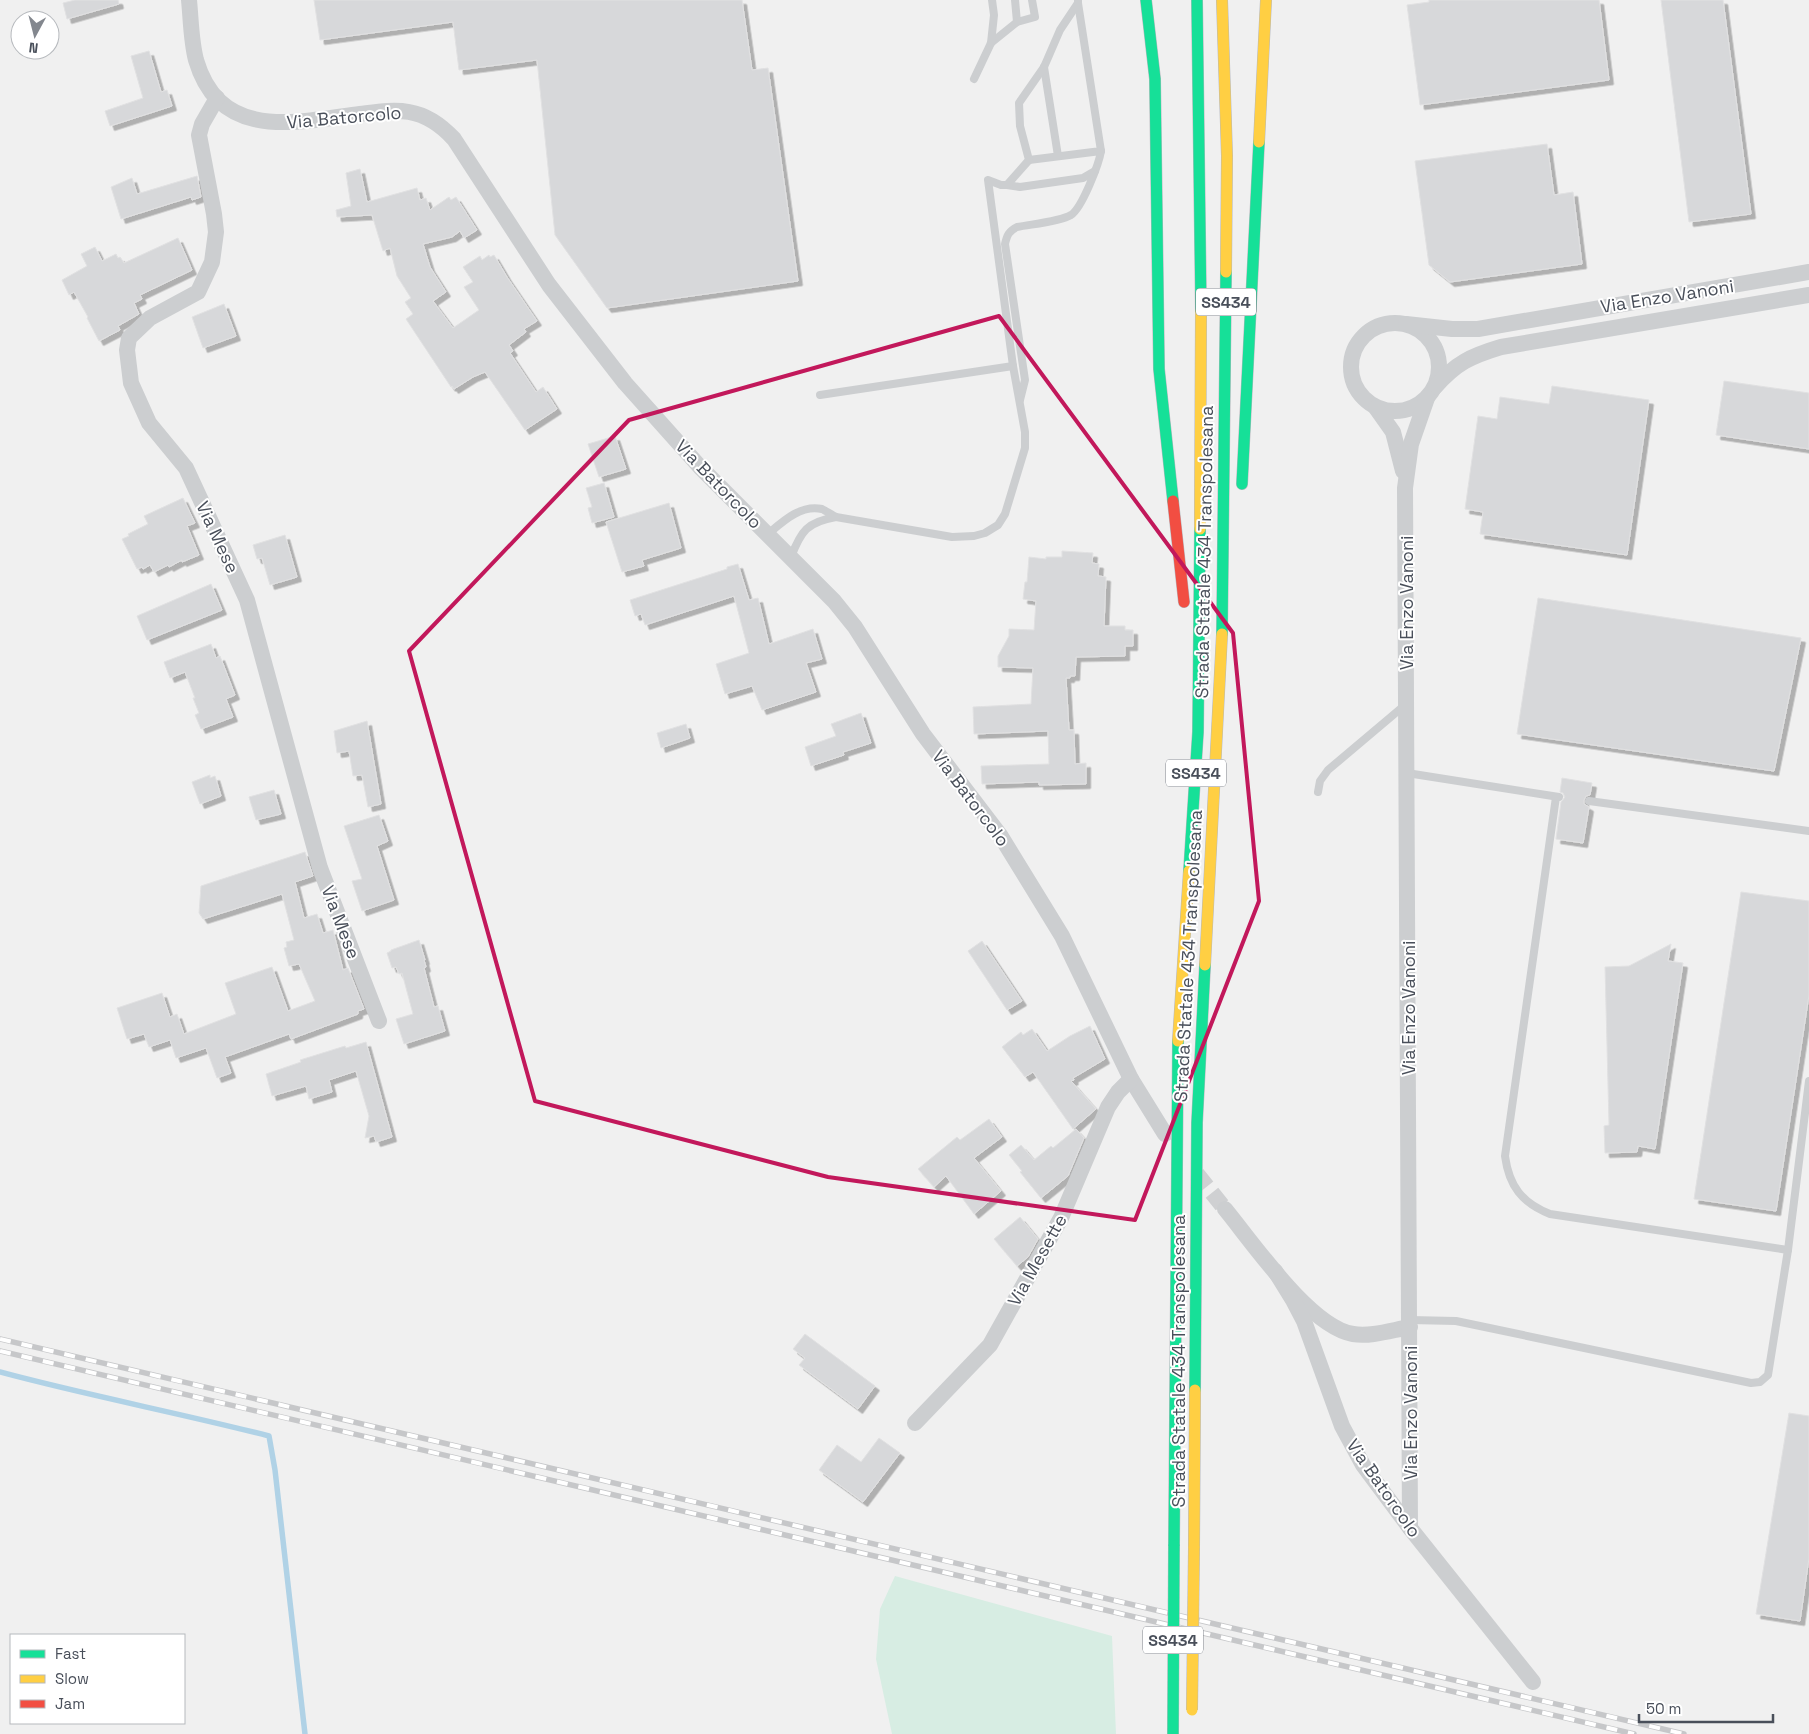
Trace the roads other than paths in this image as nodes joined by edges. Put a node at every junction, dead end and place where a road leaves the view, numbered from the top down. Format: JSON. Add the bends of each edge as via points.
{"nodes":[{"id":1,"x":189,"y":0,"type":"edge"},
{"id":2,"x":992,"y":0,"type":"edge"},
{"id":3,"x":1015,"y":0,"type":"edge"},
{"id":4,"x":1032,"y":0,"type":"edge"},
{"id":5,"x":1146,"y":0,"type":"edge"},
{"id":6,"x":1197,"y":0,"type":"edge"},
{"id":7,"x":1222,"y":0,"type":"edge"},
{"id":8,"x":1266,"y":0,"type":"edge"},
{"id":9,"x":1078,"y":1,"type":"edge"},
{"id":10,"x":1017,"y":22,"type":"junction"},
{"id":11,"x":991,"y":44,"type":"junction"},
{"id":12,"x":1044,"y":67,"type":"junction"},
{"id":13,"x":974,"y":79,"type":"dead end"},
{"id":14,"x":217,"y":98,"type":"junction"},
{"id":15,"x":1101,"y":151,"type":"junction"},
{"id":16,"x":1058,"y":156,"type":"junction"},
{"id":17,"x":1029,"y":160,"type":"junction"},
{"id":18,"x":1095,"y":171,"type":"junction"},
{"id":19,"x":1007,"y":185,"type":"junction"},
{"id":20,"x":1809,"y":272,"type":"edge"},
{"id":21,"x":1809,"y":295,"type":"edge"},
{"id":22,"x":1406,"y":324,"type":"junction"},
{"id":23,"x":1013,"y":366,"type":"junction"},
{"id":24,"x":1431,"y":392,"type":"junction"},
{"id":25,"x":820,"y":395,"type":"dead end"},
{"id":26,"x":1020,"y":402,"type":"junction"},
{"id":27,"x":1376,"y":408,"type":"junction"},
{"id":28,"x":1405,"y":488,"type":"junction"},
{"id":29,"x":1242,"y":492,"type":"dead end"},
{"id":30,"x":836,"y":517,"type":"junction"},
{"id":31,"x":768,"y":534,"type":"junction"},
{"id":32,"x":791,"y":557,"type":"junction"},
{"id":33,"x":1233,"y":589,"type":"dead end"},
{"id":34,"x":1224,"y":604,"type":"junction"},
{"id":35,"x":1185,"y":614,"type":"dead end"},
{"id":36,"x":1188,"y":634,"type":"dead end"},
{"id":37,"x":1407,"y":703,"type":"junction"},
{"id":38,"x":1198,"y":732,"type":"junction"},
{"id":39,"x":1407,"y":773,"type":"junction"},
{"id":40,"x":1318,"y":792,"type":"dead end"},
{"id":41,"x":1589,"y":801,"type":"dead end"},
{"id":42,"x":1809,"y":831,"type":"edge"},
{"id":43,"x":379,"y":1021,"type":"dead end"},
{"id":44,"x":1131,"y":1080,"type":"junction"},
{"id":45,"x":1809,"y":1080,"type":"edge"},
{"id":46,"x":1165,"y":1134,"type":"dead end"},
{"id":47,"x":1225,"y":1209,"type":"tunnel mouth"},
{"id":48,"x":1788,"y":1250,"type":"junction"},
{"id":49,"x":1275,"y":1271,"type":"junction"},
{"id":50,"x":1410,"y":1324,"type":"junction"},
{"id":51,"x":915,"y":1423,"type":"dead end"},
{"id":52,"x":1410,"y":1528,"type":"junction"},
{"id":53,"x":1534,"y":1682,"type":"dead end"},
{"id":54,"x":1192,"y":1724,"type":"dead end"},
{"id":55,"x":1173,"y":1734,"type":"edge"}],
"edges":[{"from":1,"to":14,"type":"street","name":"Via Batorcolo","via":[[196,61],[206,84]]},
{"from":2,"to":11,"type":"lane"},
{"from":3,"to":10,"type":"lane"},
{"from":4,"to":10,"type":"lane","via":[[1035,17]]},
{"from":5,"to":35,"type":"highway","via":[[1155,79],[1159,369]]},
{"from":6,"to":38,"type":"highway","name":"Strada Statale 434 Transpolesana","number":"SS434","via":[[1201,351]]},
{"from":7,"to":34,"type":"highway","name":"Strada Statale 434 Transpolesana","number":"SS434","via":[[1227,156]]},
{"from":8,"to":29,"type":"highway"},
{"from":9,"to":12,"type":"lane","via":[[1060,30]]},
{"from":9,"to":15,"type":"lane"},
{"from":10,"to":11,"type":"lane"},
{"from":11,"to":13,"type":"lane"},
{"from":12,"to":16,"type":"lane"},
{"from":12,"to":17,"type":"lane","via":[[1019,103],[1020,126]]},
{"from":14,"to":31,"type":"street","name":"Via Batorcolo","via":[[234,112],[258,121],[290,122],[402,110],[421,115],[440,126],[461,148],[554,292],[625,383],[700,467]]},
{"from":14,"to":43,"type":"street","name":"Via Mese","via":[[199,135],[216,232],[212,262],[198,292],[150,318],[130,338],[127,350],[131,382],[148,422],[186,468],[247,600],[320,868]]},
{"from":15,"to":16,"type":"lane"},
{"from":15,"to":18,"type":"lane"},
{"from":16,"to":17,"type":"lane"},
{"from":17,"to":19,"type":"lane"},
{"from":18,"to":19,"type":"lane","via":[[1083,178],[1020,187]]},
{"from":18,"to":26,"type":"lane","via":[[1073,214],[1017,227],[1007,236],[1005,244],[1025,380]]},
{"from":19,"to":23,"type":"lane","via":[[988,180]]},
{"from":20,"to":22,"type":"street","name":"Via Enzo Vanoni","via":[[1478,329]]},
{"from":21,"to":24,"type":"street","name":"Via Enzo Vanoni","via":[[1502,347],[1463,361],[1448,372]]},
{"from":22,"to":24,"type":"street","name":"Via Enzo Vanoni","via":[[1418,329],[1436,349],[1439,375]]},
{"from":22,"to":27,"type":"street","name":"Via Enzo Vanoni","via":[[1378,326],[1366,333],[1351,358],[1350,373],[1355,387],[1364,400]]},
{"from":23,"to":25,"type":"lane"},
{"from":23,"to":26,"type":"lane"},
{"from":24,"to":27,"type":"street","name":"Via Enzo Vanoni","via":[[1417,406],[1405,411],[1390,412]]},
{"from":24,"to":28,"type":"street","name":"Via Enzo Vanoni","via":[[1411,444]]},
{"from":26,"to":30,"type":"lane","via":[[1025,448],[1005,514],[998,525],[974,536],[952,537]]},
{"from":27,"to":28,"type":"street","name":"Via Enzo Vanoni","via":[[1393,432]]},
{"from":28,"to":37,"type":"street","name":"Via Enzo Vanoni"},
{"from":30,"to":31,"type":"lane","via":[[822,509],[809,509],[793,514]]},
{"from":30,"to":32,"type":"lane","via":[[823,519],[806,528],[798,538]]},
{"from":31,"to":32,"type":"street","name":"Via Batorcolo"},
{"from":32,"to":44,"type":"street","name":"Via Batorcolo","via":[[855,627],[923,734],[1000,835],[1062,936]]},
{"from":33,"to":34,"type":"highway"},
{"from":34,"to":54,"type":"highway","name":"Strada Statale 434 Transpolesana","number":"SS434","bridge":true,"via":[[1197,1123]]},
{"from":36,"to":38,"type":"highway"},
{"from":37,"to":39,"type":"street","name":"Via Enzo Vanoni"},
{"from":37,"to":40,"type":"lane","via":[[1328,770],[1320,781]]},
{"from":38,"to":55,"type":"highway","name":"Strada Statale 434 Transpolesana","number":"SS434","bridge":true,"via":[[1177,1063]]},
{"from":39,"to":48,"type":"lane","via":[[1557,797],[1505,1156],[1513,1185],[1525,1199],[1550,1214]]},
{"from":39,"to":50,"type":"street","name":"Via Enzo Vanoni"},
{"from":41,"to":42,"type":"lane"},
{"from":44,"to":46,"type":"street","name":"Via Batorcolo"},
{"from":44,"to":51,"type":"street","name":"Via Mesette","via":[[1108,1107],[1061,1218],[990,1345]]},
{"from":45,"to":48,"type":"lane"},
{"from":47,"to":49,"type":"street","name":"Via Batorcolo"},
{"from":48,"to":50,"type":"lane","via":[[1768,1375],[1760,1382],[1751,1383],[1456,1321]]},
{"from":49,"to":50,"type":"street","name":"Via Batorcolo","via":[[1308,1308],[1334,1328],[1361,1335]]},
{"from":49,"to":52,"type":"street","name":"Via Batorcolo","via":[[1304,1321],[1342,1426],[1354,1449]]},
{"from":50,"to":52,"type":"street","name":"Via Enzo Vanoni"},
{"from":52,"to":53,"type":"street","name":"Via Batorcolo"}]}
